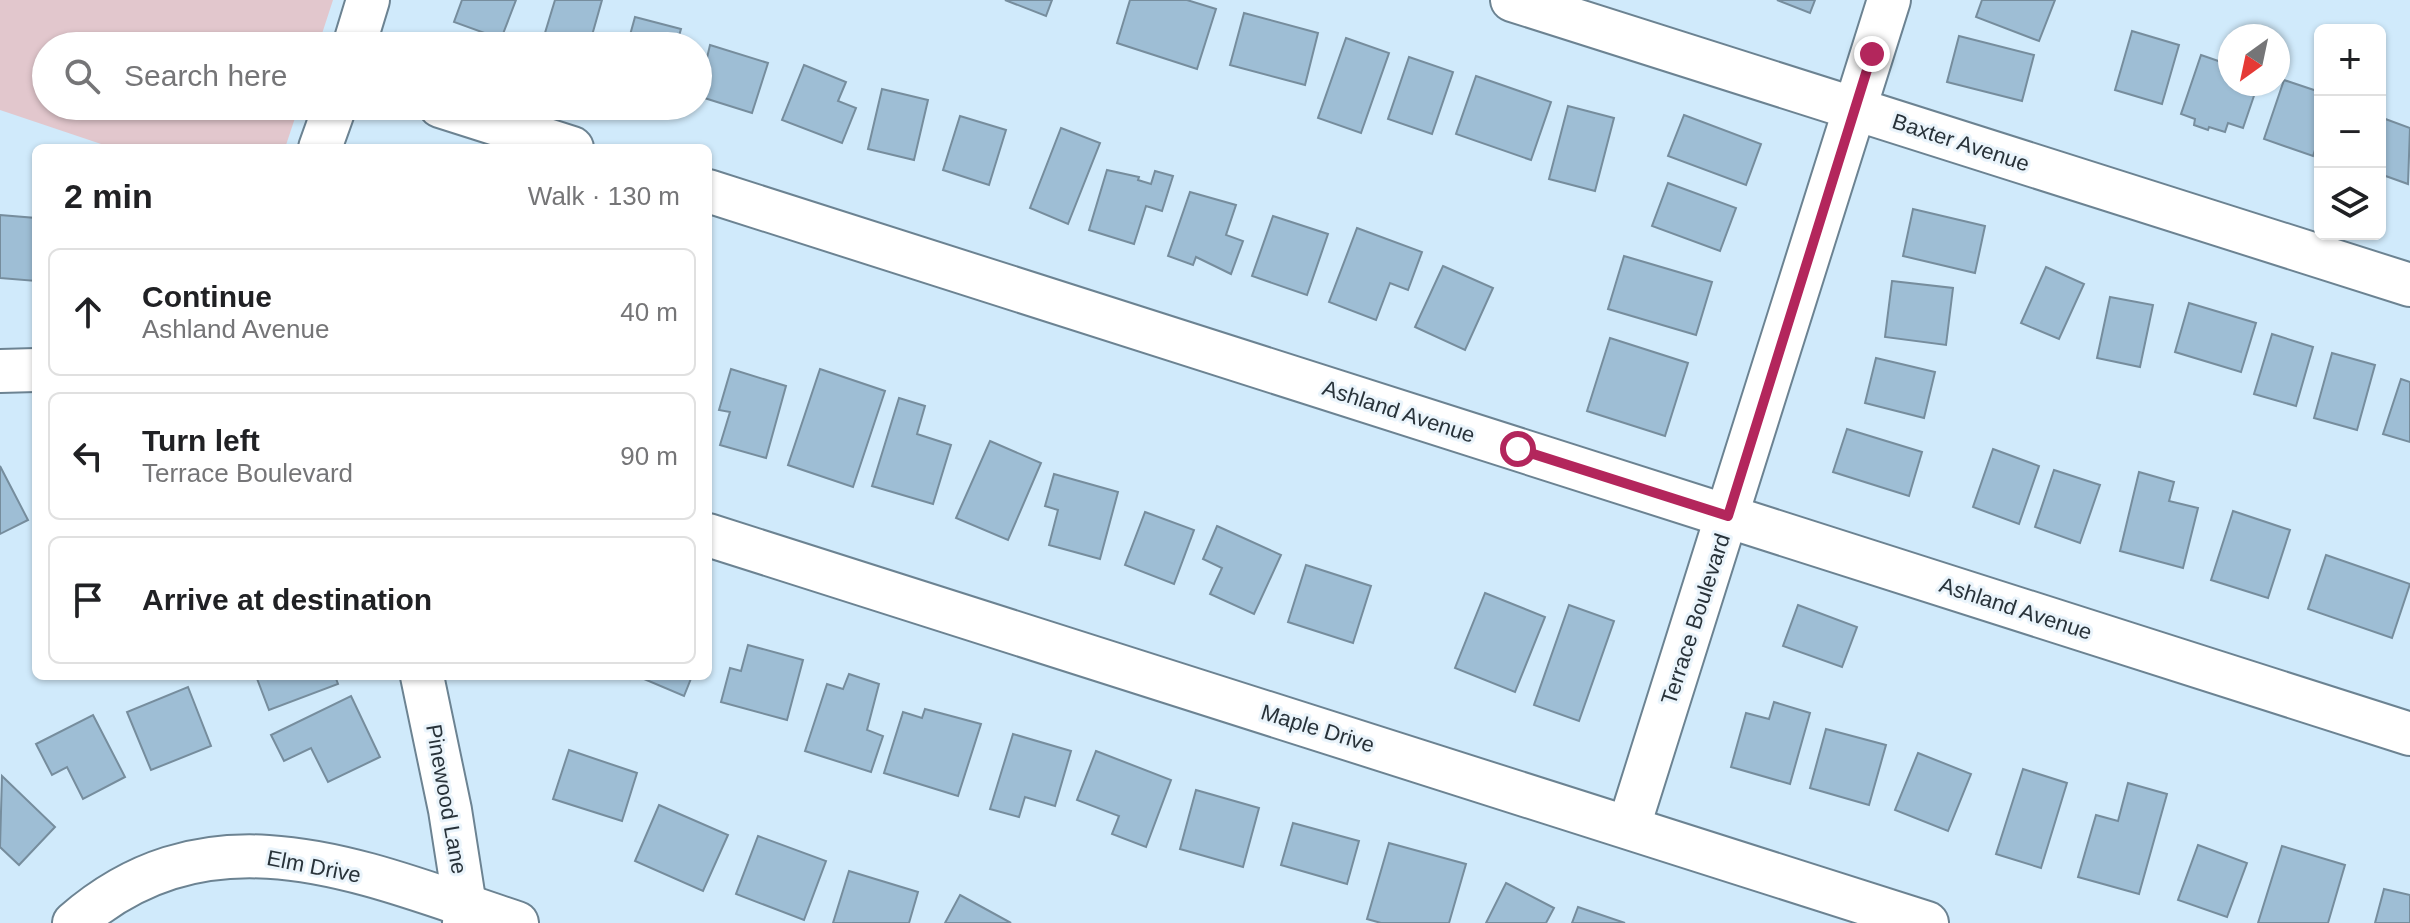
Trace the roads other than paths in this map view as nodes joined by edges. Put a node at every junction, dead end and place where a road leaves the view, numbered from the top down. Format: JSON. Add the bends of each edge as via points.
{"nodes":[{"id":1,"x":368,"y":0,"type":"edge"},
{"id":2,"x":1512,"y":0,"type":"edge"},
{"id":3,"x":1889,"y":0,"type":"edge"},
{"id":4,"x":358,"y":32,"type":"edge"},
{"id":5,"x":1855,"y":108,"type":"junction"},
{"id":6,"x":330,"y":120,"type":"edge"},
{"id":7,"x":484,"y":120,"type":"edge"},
{"id":8,"x":321,"y":144,"type":"edge"},
{"id":9,"x":559,"y":144,"type":"edge"},
{"id":10,"x":712,"y":192,"type":"edge"},
{"id":11,"x":2410,"y":285,"type":"edge"},
{"id":12,"x":32,"y":370,"type":"edge"},
{"id":13,"x":0,"y":371,"type":"edge"},
{"id":14,"x":1728,"y":516,"type":"junction"},
{"id":15,"x":712,"y":536,"type":"edge"},
{"id":16,"x":423,"y":680,"type":"edge"},
{"id":17,"x":2410,"y":734,"type":"edge"},
{"id":18,"x":1629,"y":826,"type":"junction"},
{"id":19,"x":1827,"y":908,"type":"edge"},
{"id":20,"x":464,"y":914,"type":"edge"},
{"id":21,"x":74,"y":923,"type":"edge"},
{"id":22,"x":517,"y":923,"type":"edge"},
{"id":23,"x":1927,"y":923,"type":"edge"}],
"edges":[{"from":1,"to":4,"type":"street"},
{"from":2,"to":5,"type":"street","name":"Baxter Avenue"},
{"from":3,"to":5,"type":"street","name":"Terrace Boulevard"},
{"from":5,"to":11,"type":"street","name":"Baxter Avenue"},
{"from":5,"to":14,"type":"street","name":"Terrace Boulevard"},
{"from":6,"to":8,"type":"street"},
{"from":7,"to":9,"type":"street"},
{"from":10,"to":14,"type":"street","name":"Ashland Avenue"},
{"from":12,"to":13,"type":"street"},
{"from":14,"to":17,"type":"street","name":"Ashland Avenue"},
{"from":14,"to":18,"type":"street","name":"Terrace Boulevard"},
{"from":15,"to":18,"type":"street","name":"Maple Drive"},
{"from":16,"to":20,"type":"street","name":"Pinewood Lane"},
{"from":18,"to":19,"type":"street","name":"Maple Drive"},
{"from":19,"to":23,"type":"street","name":"Maple Drive"},
{"from":20,"to":21,"type":"street","name":"Elm Drive","via":[[343,869],[271,854],[228,855],[148,875],[98,902]]},
{"from":20,"to":22,"type":"street","name":"Elm Drive"}]}
